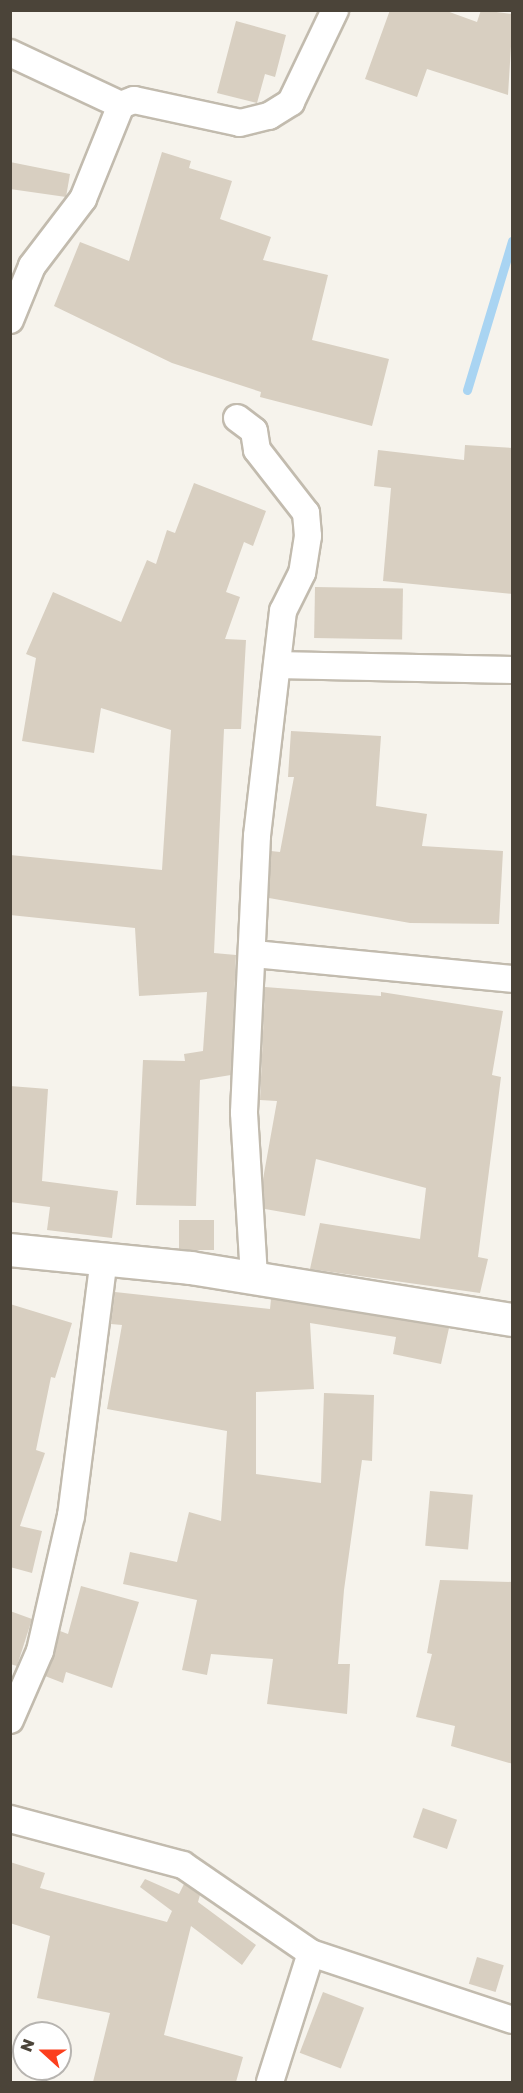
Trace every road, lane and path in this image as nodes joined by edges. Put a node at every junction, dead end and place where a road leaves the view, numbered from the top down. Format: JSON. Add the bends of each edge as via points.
{"nodes":[{"id":1,"x":335,"y":10,"type":"edge"},
{"id":2,"x":10,"y":53,"type":"edge"},
{"id":3,"x":122,"y":105,"type":"junction"},
{"id":4,"x":10,"y":320,"type":"edge"},
{"id":5,"x":237,"y":418,"type":"dead end"},
{"id":6,"x":277,"y":664,"type":"junction"},
{"id":7,"x":513,"y":670,"type":"edge"},
{"id":8,"x":254,"y":954,"type":"junction"},
{"id":9,"x":513,"y":979,"type":"edge"},
{"id":10,"x":10,"y":1250,"type":"edge"},
{"id":11,"x":104,"y":1258,"type":"junction"},
{"id":12,"x":254,"y":1278,"type":"junction"},
{"id":13,"x":513,"y":1320,"type":"edge"},
{"id":14,"x":10,"y":1720,"type":"edge"},
{"id":15,"x":10,"y":1819,"type":"edge"},
{"id":16,"x":311,"y":1953,"type":"junction"},
{"id":17,"x":513,"y":2020,"type":"edge"},
{"id":18,"x":270,"y":2082,"type":"edge"}],
"edges":[{"from":1,"to":3,"type":"street","via":[[291,102],[269,116],[240,123],[134,100]]},
{"from":2,"to":3,"type":"street"},
{"from":3,"to":4,"type":"street","via":[[83,199],[32,266]]},
{"from":5,"to":6,"type":"street","via":[[254,431],[257,450],[306,513],[302,573],[283,611]]},
{"from":6,"to":7,"type":"street"},
{"from":6,"to":8,"type":"street","via":[[257,836]]},
{"from":8,"to":9,"type":"street"},
{"from":8,"to":12,"type":"street","via":[[244,1113]]},
{"from":10,"to":11,"type":"street"},
{"from":11,"to":12,"type":"street"},
{"from":11,"to":14,"type":"street","via":[[71,1516],[40,1651]]},
{"from":12,"to":13,"type":"street"},
{"from":15,"to":16,"type":"street","via":[[183,1865]]},
{"from":16,"to":17,"type":"street"},
{"from":16,"to":18,"type":"street"}]}
